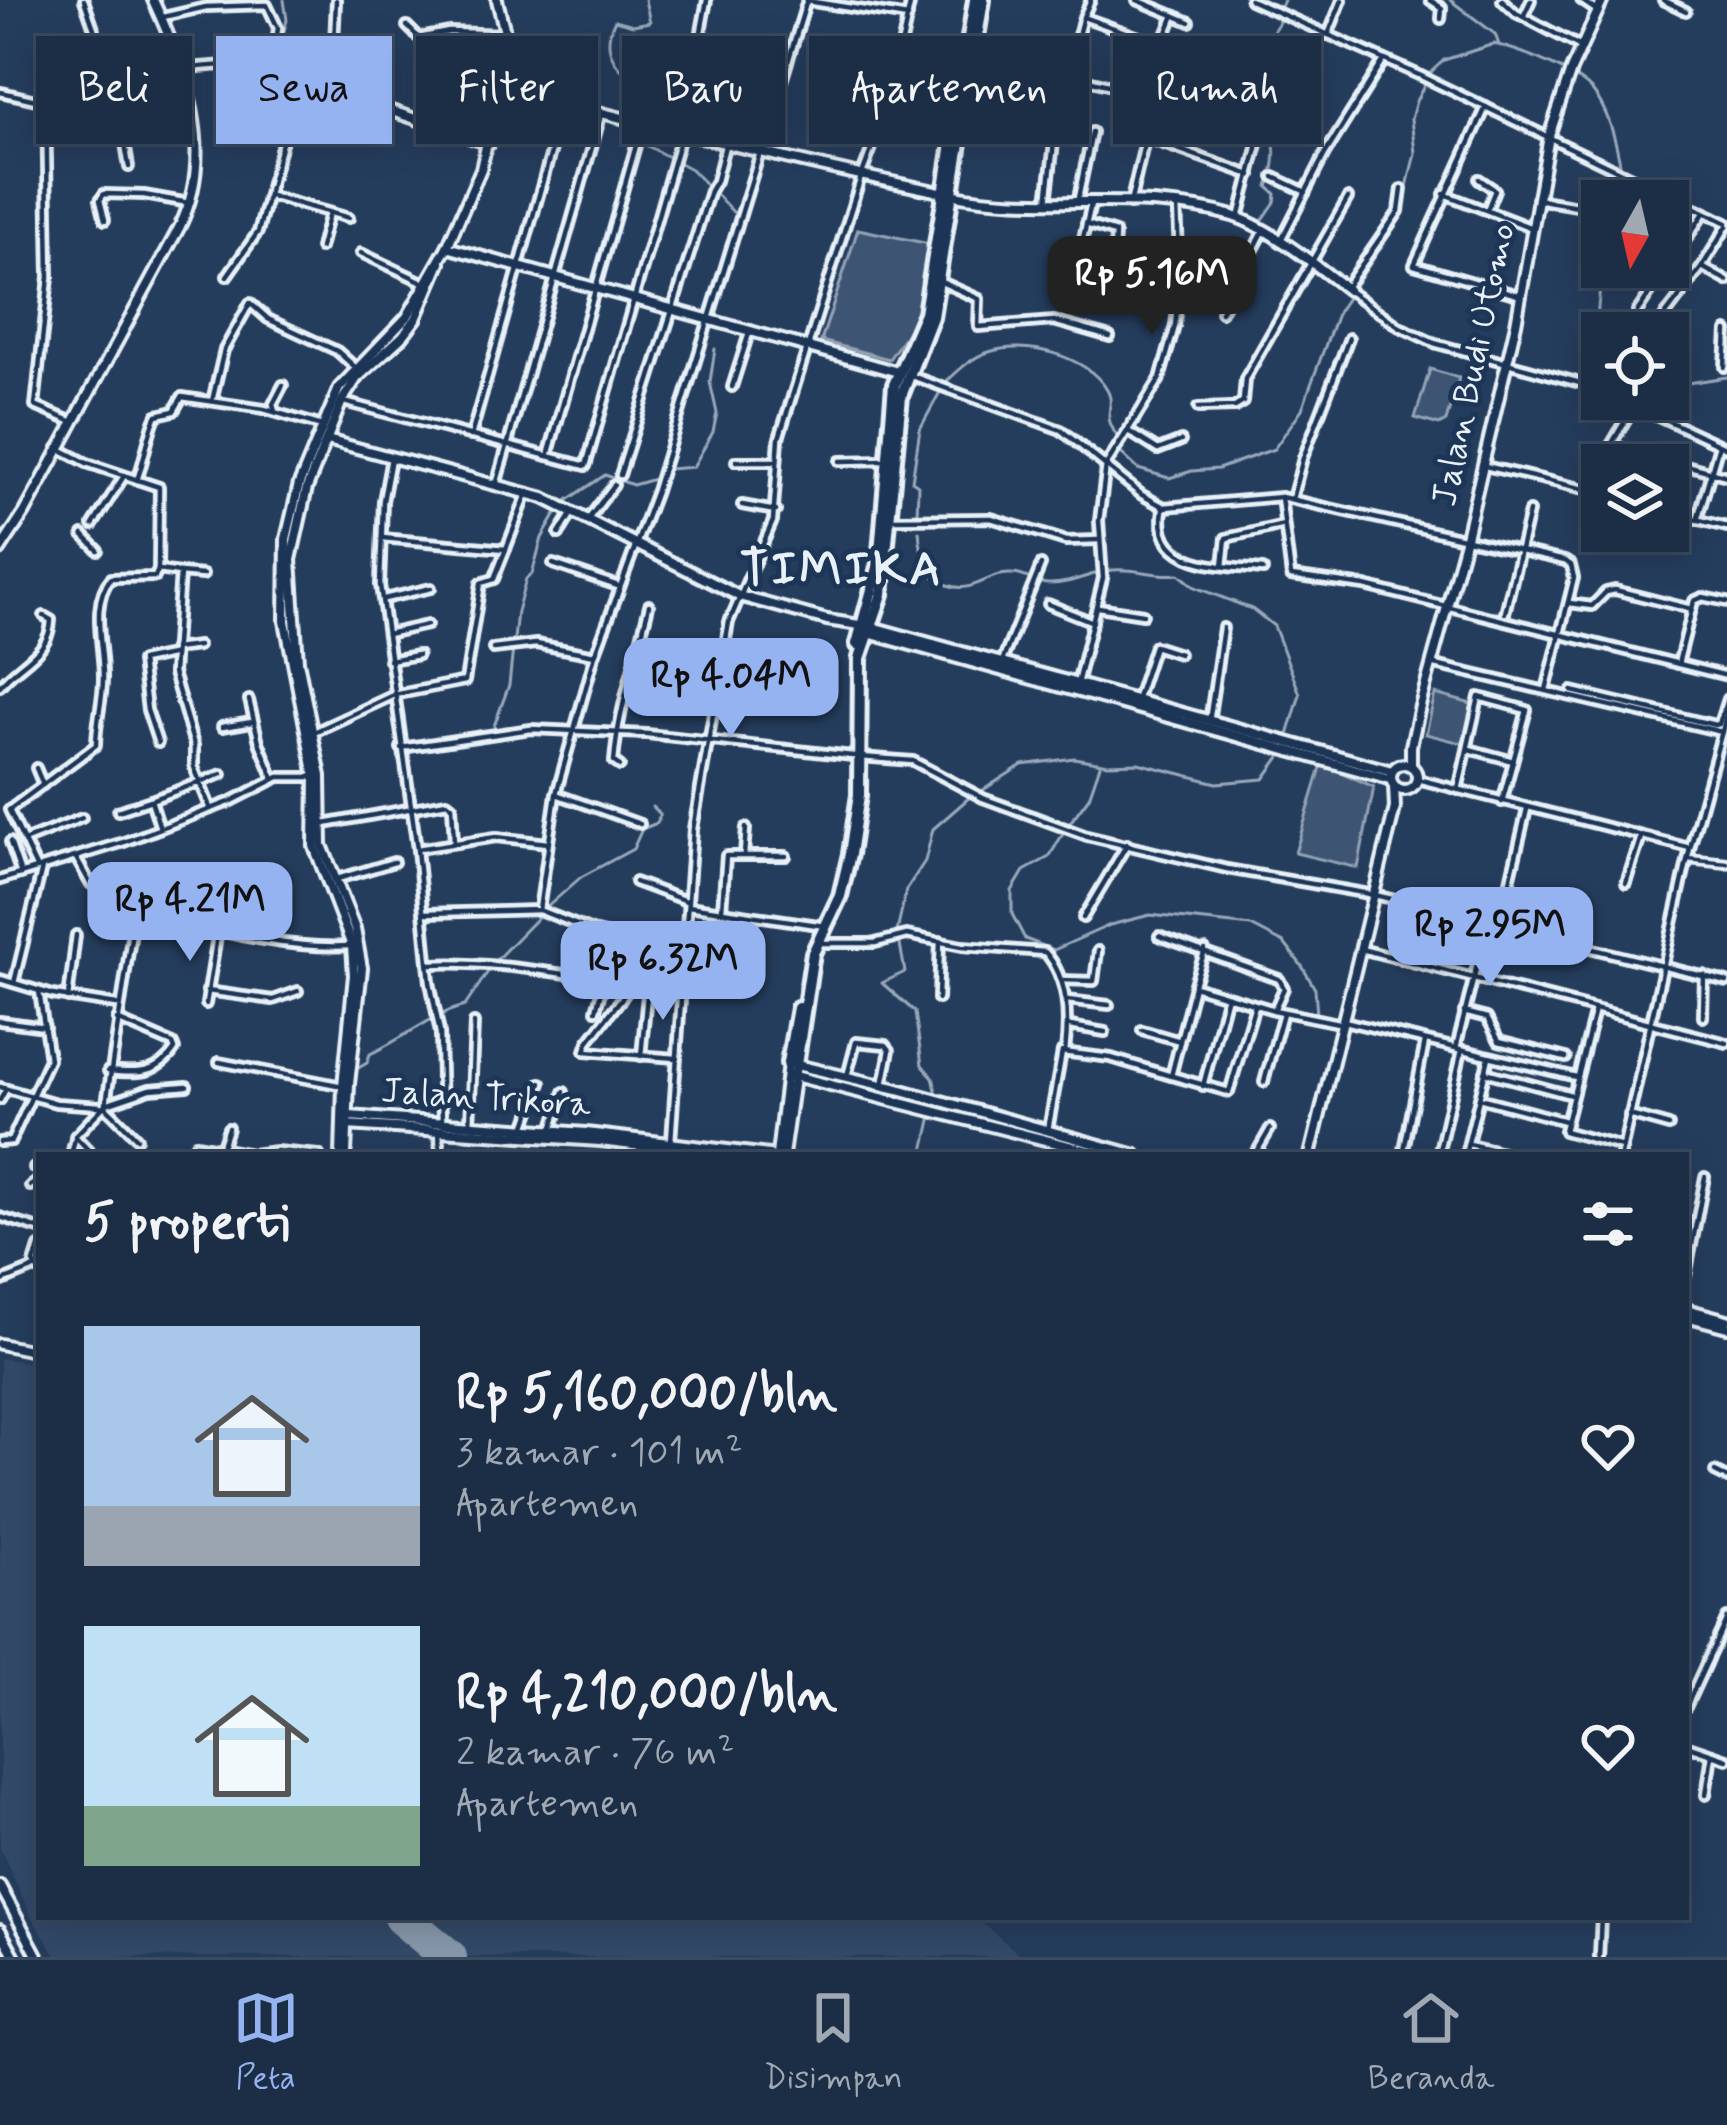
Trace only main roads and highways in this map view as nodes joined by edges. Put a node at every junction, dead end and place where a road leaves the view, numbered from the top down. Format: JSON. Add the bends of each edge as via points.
{"nodes":[{"id":1,"x":981,"y":0,"type":"edge"},
{"id":2,"x":948,"y":194,"type":"junction"},
{"id":3,"x":902,"y":373,"type":"junction"},
{"id":4,"x":865,"y":628,"type":"junction"},
{"id":5,"x":821,"y":925,"type":"junction"}],
"edges":[{"from":1,"to":2,"type":"highway"},
{"from":1,"to":2,"type":"highway"},
{"from":2,"to":3,"type":"highway","via":[[925,313]]},
{"from":2,"to":3,"type":"highway","via":[[930,325]]},
{"from":3,"to":4,"type":"highway"},
{"from":3,"to":4,"type":"highway","via":[[882,594]]},
{"from":4,"to":5,"type":"highway","via":[[860,795],[840,896]]},
{"from":5,"to":5,"type":"highway","via":[[807,954],[791,1070],[817,942]]}]}
